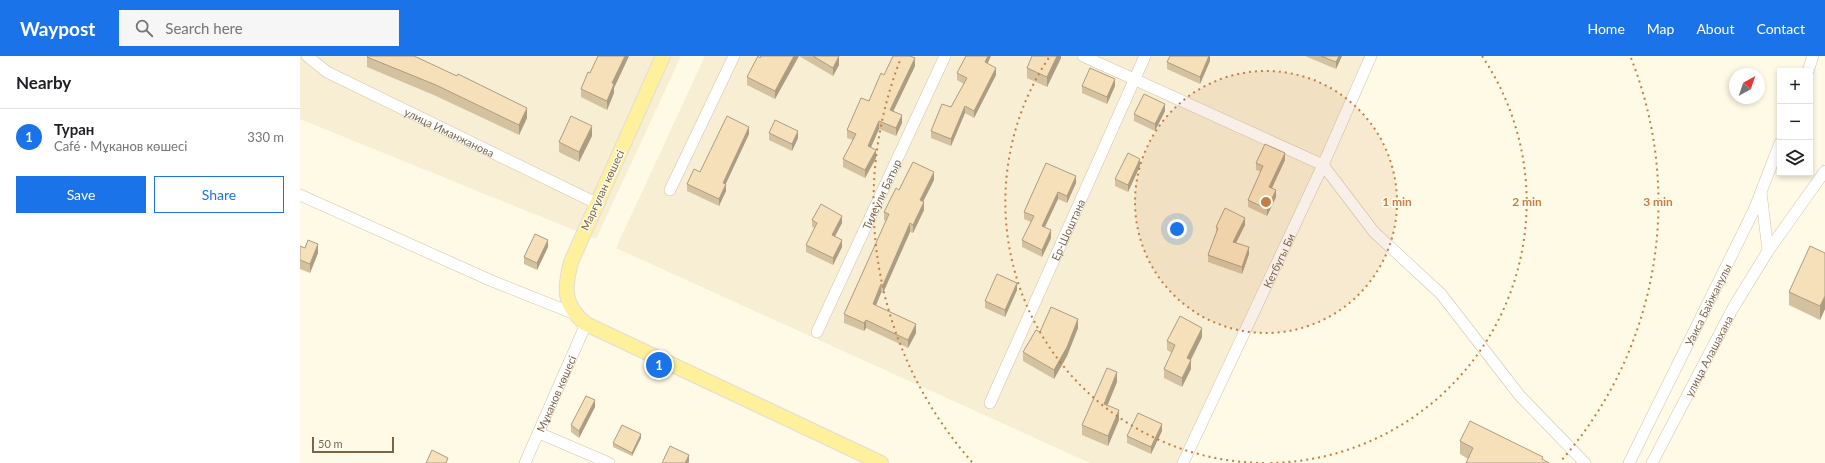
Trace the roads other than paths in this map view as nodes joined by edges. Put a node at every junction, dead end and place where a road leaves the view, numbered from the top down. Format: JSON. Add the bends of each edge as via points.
{"nodes":[{"id":1,"x":307,"y":56,"type":"edge"},
{"id":2,"x":663,"y":56,"type":"edge"},
{"id":3,"x":734,"y":56,"type":"edge"},
{"id":4,"x":945,"y":56,"type":"edge"},
{"id":5,"x":1083,"y":56,"type":"edge"},
{"id":6,"x":1145,"y":56,"type":"edge"},
{"id":7,"x":1371,"y":56,"type":"edge"},
{"id":8,"x":1813,"y":56,"type":"edge"},
{"id":9,"x":1809,"y":68,"type":"edge"},
{"id":10,"x":1134,"y":80,"type":"junction"},
{"id":11,"x":1777,"y":151,"type":"edge"},
{"id":12,"x":1323,"y":165,"type":"junction"},
{"id":13,"x":1825,"y":171,"type":"edge"},
{"id":14,"x":670,"y":190,"type":"dead end"},
{"id":15,"x":1761,"y":191,"type":"junction"},
{"id":16,"x":300,"y":195,"type":"edge"},
{"id":17,"x":596,"y":203,"type":"junction"},
{"id":18,"x":1768,"y":251,"type":"junction"},
{"id":19,"x":575,"y":314,"type":"junction"},
{"id":20,"x":586,"y":324,"type":"junction"},
{"id":21,"x":817,"y":332,"type":"dead end"},
{"id":22,"x":990,"y":403,"type":"dead end"},
{"id":23,"x":539,"y":433,"type":"junction"},
{"id":24,"x":524,"y":463,"type":"edge"},
{"id":25,"x":609,"y":463,"type":"edge"},
{"id":26,"x":881,"y":463,"type":"edge"},
{"id":27,"x":1183,"y":463,"type":"edge"},
{"id":28,"x":1585,"y":463,"type":"edge"},
{"id":29,"x":1629,"y":463,"type":"edge"},
{"id":30,"x":1652,"y":463,"type":"edge"}],
"edges":[{"from":1,"to":17,"type":"street","name":"улица Иманжанова","via":[[327,72]]},
{"from":2,"to":17,"type":"main road","name":"Марғұлан көшесі"},
{"from":3,"to":14,"type":"street"},
{"from":4,"to":21,"type":"street","name":"Тилеули Батыр"},
{"from":5,"to":10,"type":"street"},
{"from":6,"to":10,"type":"street","name":"Ер-Шоштана"},
{"from":7,"to":12,"type":"street","name":"Кетбугы Би"},
{"from":8,"to":9,"type":"street"},
{"from":10,"to":12,"type":"street"},
{"from":10,"to":22,"type":"street","name":"Ер-Шоштана"},
{"from":11,"to":15,"type":"street","name":"Уаиса Байжанулы"},
{"from":12,"to":27,"type":"street","name":"Кетбугы Би"},
{"from":12,"to":28,"type":"street","via":[[1374,232],[1441,294],[1520,396]]},
{"from":13,"to":18,"type":"street","name":"улица Алашахана"},
{"from":15,"to":18,"type":"street"},
{"from":15,"to":29,"type":"street","name":"Уаиса Байжанулы"},
{"from":16,"to":19,"type":"street","via":[[492,281]]},
{"from":17,"to":19,"type":"main road","name":"Марғұлан көшесі","via":[[573,255],[566,283],[567,297]]},
{"from":18,"to":30,"type":"street","name":"улица Алашахана","via":[[1733,308]]},
{"from":19,"to":20,"type":"main road","name":"Марғұлан көшесі"},
{"from":20,"to":23,"type":"street","name":"Мұканов көшесі"},
{"from":20,"to":26,"type":"main road","name":"Марғұлан көшесі"},
{"from":23,"to":24,"type":"street","name":"Мұканов көшесі"},
{"from":23,"to":25,"type":"street"}]}
